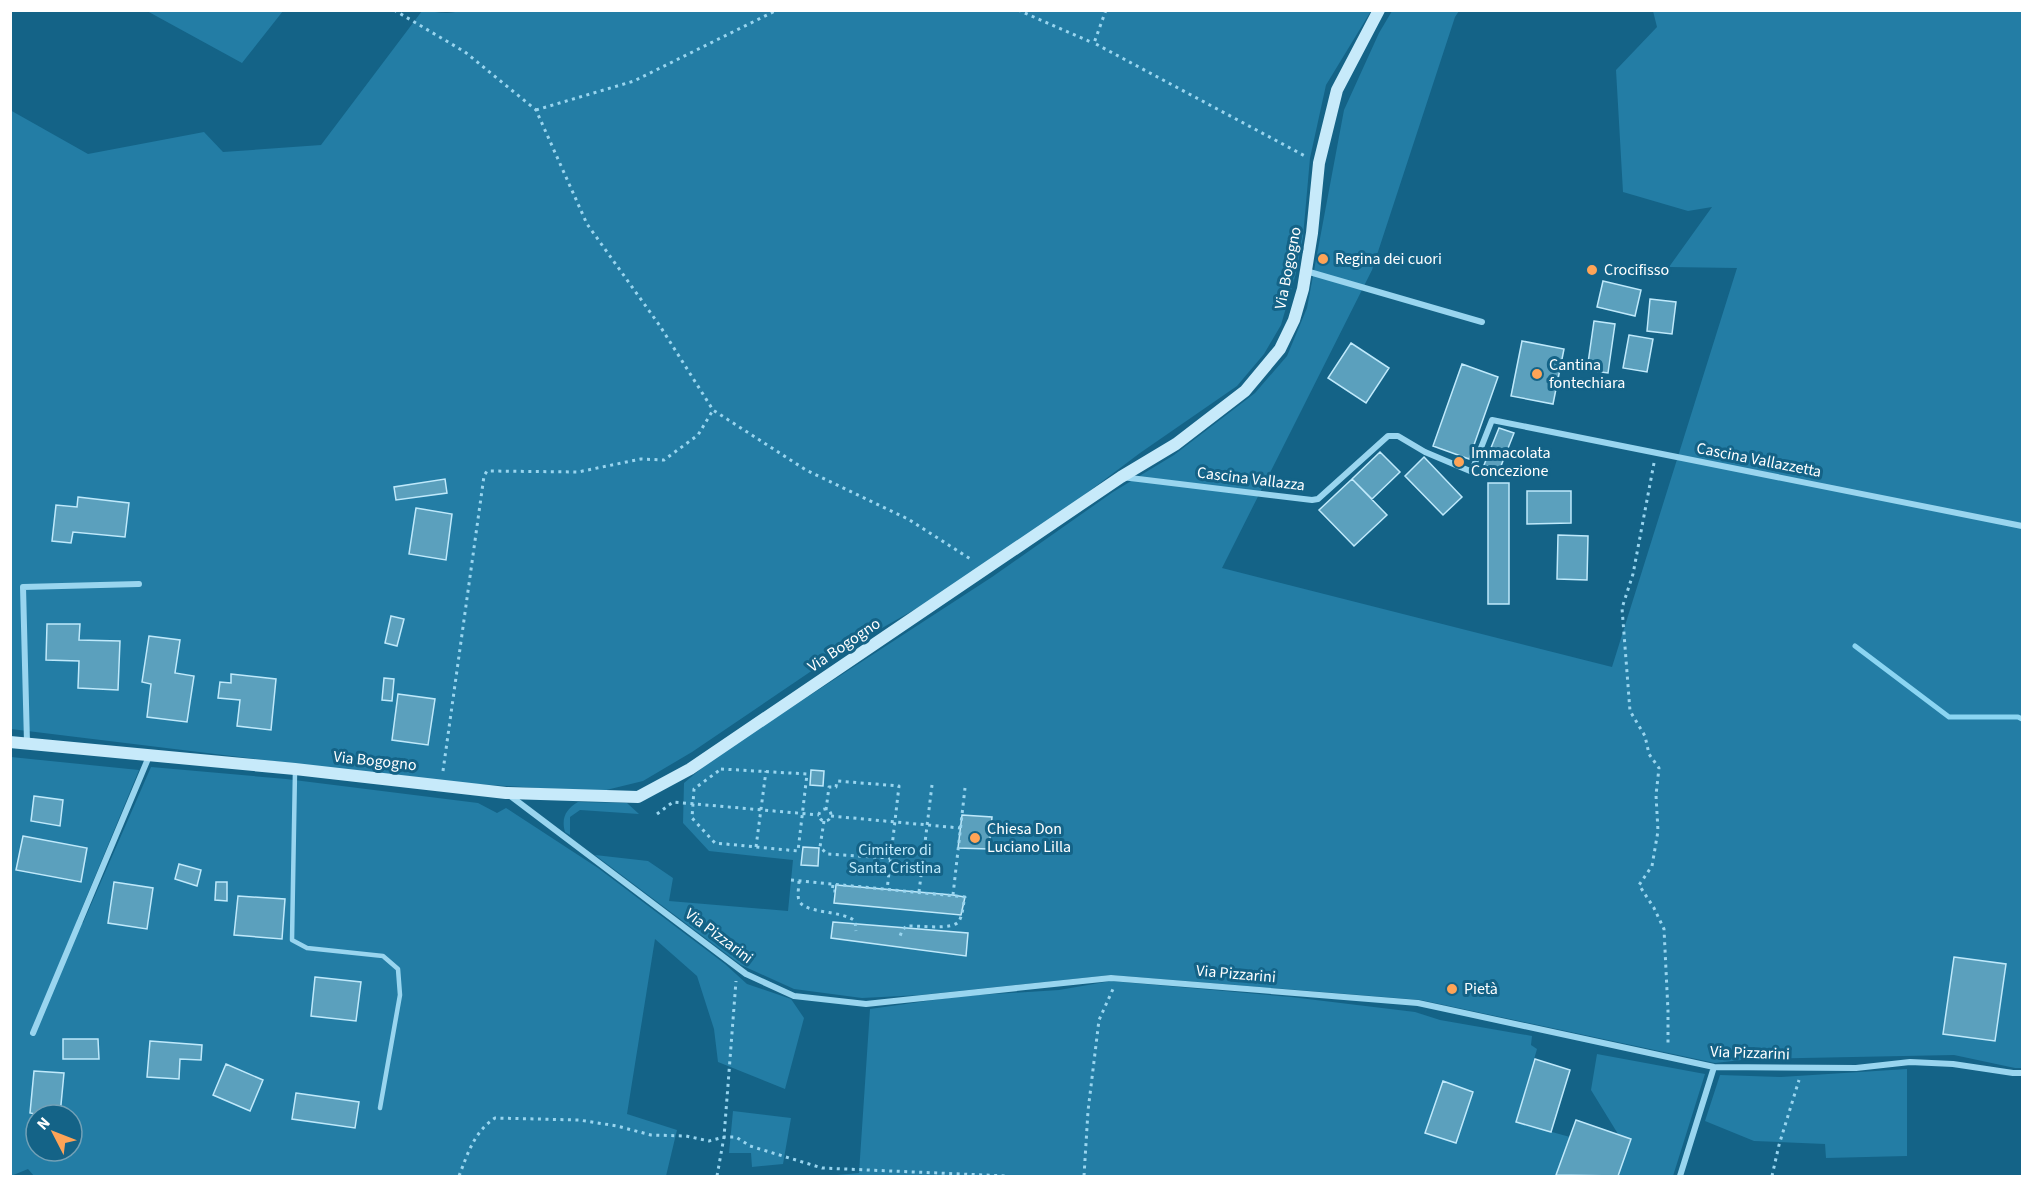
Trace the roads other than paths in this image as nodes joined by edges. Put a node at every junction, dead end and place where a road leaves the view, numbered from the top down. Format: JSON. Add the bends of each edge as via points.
{"nodes":[{"id":1,"x":1379,"y":10,"type":"edge"},
{"id":2,"x":1306,"y":271,"type":"junction"},
{"id":3,"x":1482,"y":322,"type":"dead end"},
{"id":4,"x":1490,"y":421,"type":"joint"},
{"id":5,"x":1121,"y":477,"type":"junction"},
{"id":6,"x":2022,"y":526,"type":"edge"},
{"id":7,"x":139,"y":584,"type":"dead end"},
{"id":8,"x":10,"y":742,"type":"edge"},
{"id":9,"x":27,"y":744,"type":"junction"},
{"id":10,"x":150,"y":754,"type":"junction"},
{"id":11,"x":295,"y":769,"type":"junction"},
{"id":12,"x":506,"y":793,"type":"junction"},
{"id":13,"x":33,"y":1033,"type":"dead end"},
{"id":14,"x":1714,"y":1067,"type":"junction"},
{"id":15,"x":2022,"y":1072,"type":"edge"},
{"id":16,"x":380,"y":1108,"type":"dead end"},
{"id":17,"x":1680,"y":1176,"type":"edge"}],
"edges":[{"from":1,"to":2,"type":"main road","name":"Via Bogogno","via":[[1337,90],[1319,163]]},
{"from":2,"to":3,"type":"street"},
{"from":2,"to":5,"type":"main road","name":"Via Bogogno","via":[[1294,320],[1280,348],[1245,391],[1176,444]]},
{"from":4,"to":5,"type":"street","name":"Cascina Vallazza","via":[[1470,471],[1393,435],[1318,499]]},
{"from":4,"to":6,"type":"street","name":"Cascina Vallazzetta"},
{"from":5,"to":12,"type":"main road","name":"Via Bogogno","via":[[690,770],[638,797]]},
{"from":7,"to":9,"type":"street","via":[[23,587]]},
{"from":8,"to":9,"type":"main road","name":"Via Bogogno"},
{"from":9,"to":10,"type":"main road","name":"Via Bogogno"},
{"from":10,"to":11,"type":"main road","name":"Via Bogogno"},
{"from":10,"to":13,"type":"street"},
{"from":11,"to":12,"type":"main road","name":"Via Bogogno"},
{"from":11,"to":16,"type":"lane","via":[[292,940],[307,948],[383,956],[398,969],[400,995]]},
{"from":12,"to":14,"type":"street","name":"Via Pizzarini","via":[[737,968],[794,996],[866,1004],[1119,979],[1418,1003]]},
{"from":14,"to":15,"type":"street","name":"Via Pizzarini","via":[[1856,1068],[1910,1062]]},
{"from":14,"to":17,"type":"street"}]}
